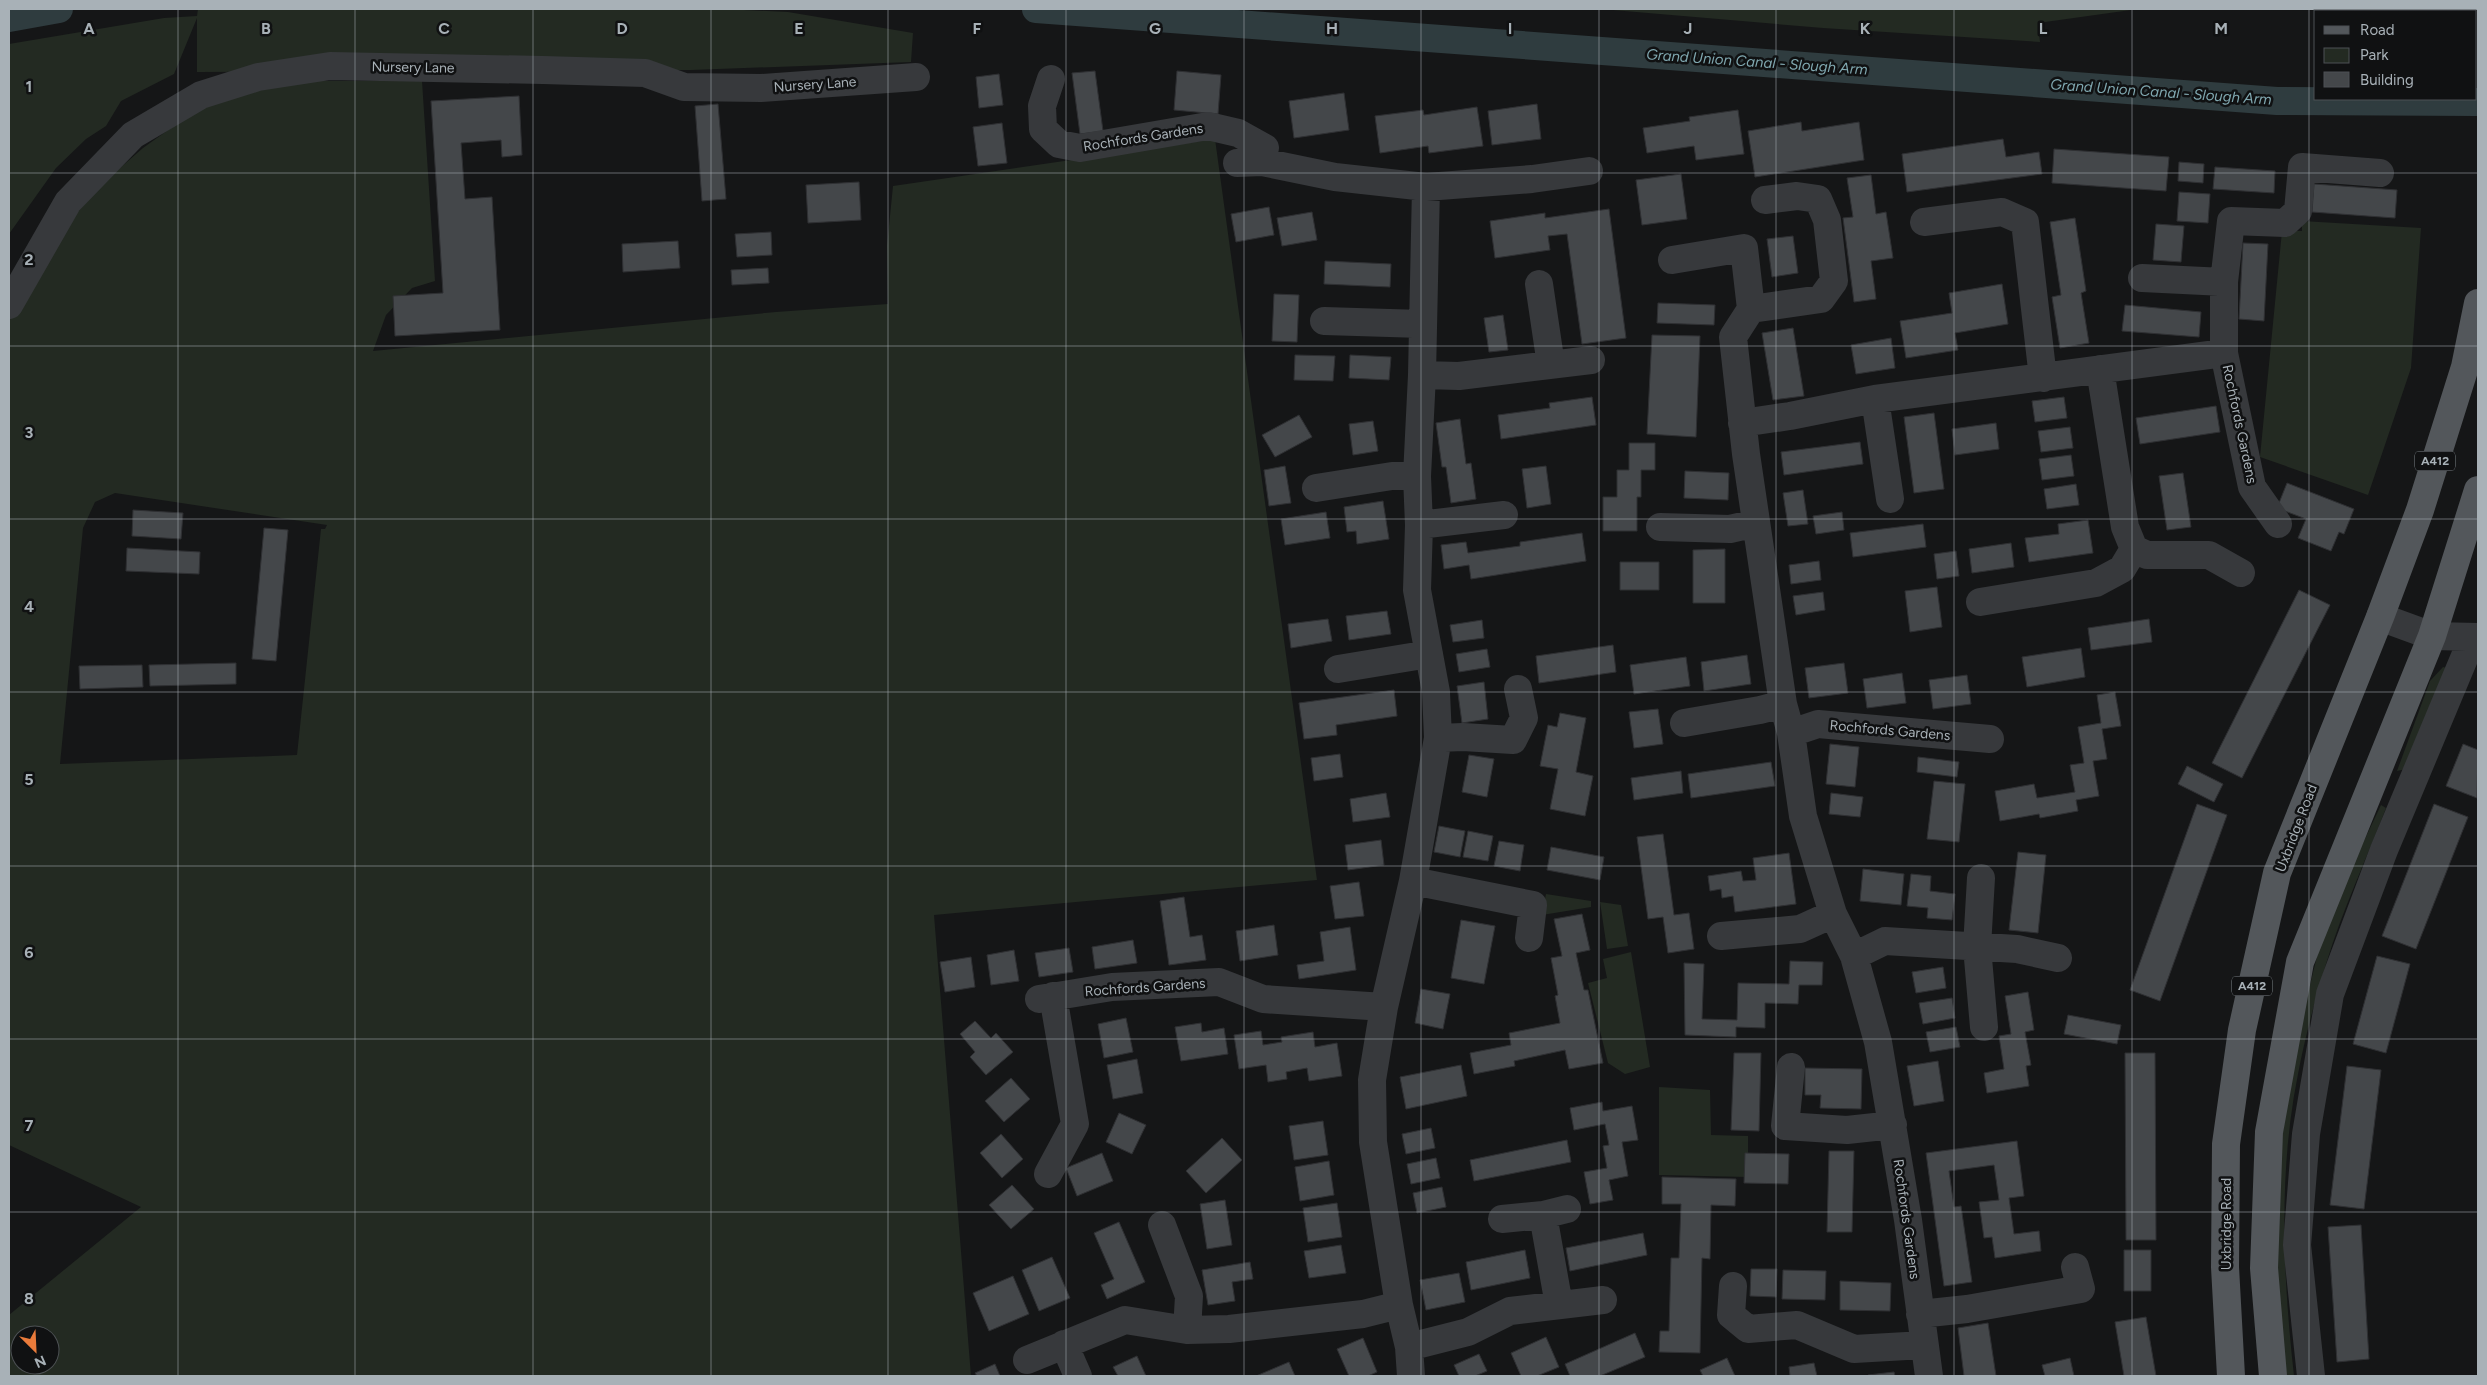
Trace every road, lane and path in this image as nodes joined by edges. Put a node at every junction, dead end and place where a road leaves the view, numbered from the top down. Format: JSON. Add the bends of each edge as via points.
{"nodes":[{"id":1,"x":916,"y":77,"type":"dead end"},
{"id":2,"x":1051,"y":79,"type":"dead end"},
{"id":3,"x":1589,"y":171,"type":"dead end"},
{"id":4,"x":2380,"y":173,"type":"dead end"},
{"id":5,"x":1426,"y":187,"type":"junction"},
{"id":6,"x":1765,"y":200,"type":"dead end"},
{"id":7,"x":1924,"y":222,"type":"dead end"},
{"id":8,"x":1672,"y":260,"type":"dead end"},
{"id":9,"x":2142,"y":278,"type":"dead end"},
{"id":10,"x":2224,"y":282,"type":"junction"},
{"id":11,"x":1539,"y":284,"type":"dead end"},
{"id":12,"x":2478,"y":302,"type":"edge"},
{"id":13,"x":9,"y":305,"type":"edge"},
{"id":14,"x":1751,"y":309,"type":"junction"},
{"id":15,"x":1324,"y":321,"type":"dead end"},
{"id":16,"x":1422,"y":324,"type":"junction"},
{"id":17,"x":2224,"y":353,"type":"junction"},
{"id":18,"x":1591,"y":360,"type":"dead end"},
{"id":19,"x":1551,"y":365,"type":"junction"},
{"id":20,"x":2100,"y":369,"type":"junction"},
{"id":21,"x":1422,"y":375,"type":"junction"},
{"id":22,"x":2043,"y":378,"type":"junction"},
{"id":23,"x":1875,"y":399,"type":"junction"},
{"id":24,"x":1742,"y":423,"type":"junction"},
{"id":25,"x":1417,"y":476,"type":"junction"},
{"id":26,"x":1316,"y":488,"type":"dead end"},
{"id":27,"x":2478,"y":490,"type":"edge"},
{"id":28,"x":1890,"y":500,"type":"dead end"},
{"id":29,"x":1504,"y":515,"type":"dead end"},
{"id":30,"x":1756,"y":523,"type":"junction"},
{"id":31,"x":2278,"y":524,"type":"dead end"},
{"id":32,"x":1419,"y":525,"type":"junction"},
{"id":33,"x":1660,"y":527,"type":"dead end"},
{"id":34,"x":2134,"y":549,"type":"junction"},
{"id":35,"x":2241,"y":574,"type":"dead end"},
{"id":36,"x":1980,"y":602,"type":"dead end"},
{"id":37,"x":2380,"y":617,"type":"junction"},
{"id":38,"x":2432,"y":636,"type":"junction"},
{"id":39,"x":2475,"y":637,"type":"edge"},
{"id":40,"x":1429,"y":654,"type":"junction"},
{"id":41,"x":1338,"y":669,"type":"dead end"},
{"id":42,"x":1518,"y":689,"type":"dead end"},
{"id":43,"x":1783,"y":704,"type":"junction"},
{"id":44,"x":1684,"y":723,"type":"dead end"},
{"id":45,"x":1791,"y":733,"type":"junction"},
{"id":46,"x":1438,"y":738,"type":"junction"},
{"id":47,"x":1990,"y":739,"type":"dead end"},
{"id":48,"x":1981,"y":878,"type":"dead end"},
{"id":49,"x":1414,"y":881,"type":"junction"},
{"id":50,"x":1833,"y":914,"type":"junction"},
{"id":51,"x":1721,"y":936,"type":"dead end"},
{"id":52,"x":1529,"y":938,"type":"dead end"},
{"id":53,"x":1977,"y":947,"type":"junction"},
{"id":54,"x":1854,"y":956,"type":"junction"},
{"id":55,"x":2058,"y":958,"type":"dead end"},
{"id":56,"x":1384,"y":1007,"type":"junction"},
{"id":57,"x":1984,"y":1027,"type":"dead end"},
{"id":58,"x":1791,"y":1067,"type":"dead end"},
{"id":59,"x":1893,"y":1125,"type":"junction"},
{"id":60,"x":1048,"y":1174,"type":"dead end"},
{"id":61,"x":1502,"y":1219,"type":"dead end"},
{"id":62,"x":1162,"y":1225,"type":"dead end"},
{"id":63,"x":2076,"y":1267,"type":"dead end"},
{"id":64,"x":1733,"y":1286,"type":"dead end"},
{"id":65,"x":1603,"y":1300,"type":"dead end"},
{"id":66,"x":1559,"y":1305,"type":"junction"},
{"id":67,"x":1399,"y":1306,"type":"junction"},
{"id":68,"x":1920,"y":1314,"type":"junction"},
{"id":69,"x":1187,"y":1330,"type":"junction"},
{"id":70,"x":1064,"y":1344,"type":"junction"},
{"id":71,"x":1924,"y":1345,"type":"junction"},
{"id":72,"x":1409,"y":1347,"type":"junction"},
{"id":73,"x":1026,"y":1360,"type":"dead end"},
{"id":74,"x":1078,"y":1376,"type":"edge"},
{"id":75,"x":1411,"y":1376,"type":"edge"},
{"id":76,"x":1929,"y":1376,"type":"edge"},
{"id":77,"x":2231,"y":1376,"type":"edge"},
{"id":78,"x":2273,"y":1376,"type":"edge"},
{"id":79,"x":2311,"y":1376,"type":"edge"}],
"edges":[{"from":1,"to":13,"type":"street","name":"Nursery Lane","via":[[761,88],[684,87],[645,73],[542,70],[330,66],[258,77],[201,95],[134,135],[68,202]]},
{"from":2,"to":5,"type":"street","name":"Rochfords Gardens","via":[[1042,106],[1042,129],[1059,144],[1080,148],[1208,126],[1238,133],[1258,151],[1335,177]]},
{"from":3,"to":5,"type":"street","name":"Rochfords Gardens"},
{"from":4,"to":10,"type":"street","via":[[2302,167],[2298,211],[2285,223],[2231,221]]},
{"from":5,"to":16,"type":"street"},
{"from":6,"to":14,"type":"street","via":[[1797,196],[1818,200],[1827,220],[1834,281],[1821,299]]},
{"from":7,"to":22,"type":"street","via":[[2002,212],[2025,222]]},
{"from":8,"to":14,"type":"street","via":[[1744,248]]},
{"from":9,"to":10,"type":"street"},
{"from":10,"to":17,"type":"street"},
{"from":11,"to":19,"type":"street"},
{"from":12,"to":37,"type":"main road","name":"Uxbridge Road","number":"A412","via":[[2466,367],[2420,510]]},
{"from":14,"to":24,"type":"street","name":"Rochfords Gardens","via":[[1733,337]]},
{"from":15,"to":16,"type":"street"},
{"from":16,"to":21,"type":"street"},
{"from":17,"to":20,"type":"street","name":"Rochfords Gardens"},
{"from":17,"to":31,"type":"street","name":"Rochfords Gardens","via":[[2252,487]]},
{"from":18,"to":19,"type":"street"},
{"from":19,"to":21,"type":"street","via":[[1459,376]]},
{"from":20,"to":22,"type":"street","name":"Rochfords Gardens"},
{"from":20,"to":34,"type":"street","via":[[2125,527]]},
{"from":21,"to":25,"type":"street"},
{"from":22,"to":23,"type":"street","name":"Rochfords Gardens"},
{"from":23,"to":24,"type":"street","name":"Rochfords Gardens"},
{"from":23,"to":28,"type":"street"},
{"from":24,"to":30,"type":"street","name":"Rochfords Gardens"},
{"from":25,"to":26,"type":"street","via":[[1392,476]]},
{"from":25,"to":32,"type":"street"},
{"from":27,"to":38,"type":"main road"},
{"from":29,"to":32,"type":"street"},
{"from":30,"to":33,"type":"street","via":[[1730,529]]},
{"from":30,"to":43,"type":"street","name":"Rochfords Gardens"},
{"from":32,"to":40,"type":"street","via":[[1417,590]]},
{"from":34,"to":35,"type":"street","via":[[2147,555],[2209,555]]},
{"from":34,"to":36,"type":"street","via":[[2122,569],[2096,583]]},
{"from":37,"to":38,"type":"street"},
{"from":37,"to":77,"type":"main road","name":"Uxbridge Road","number":"A412","via":[[2278,873],[2242,1030],[2226,1144],[2225,1267]]},
{"from":38,"to":39,"type":"street"},
{"from":38,"to":78,"type":"main road","via":[[2300,962],[2269,1132],[2264,1268]]},
{"from":39,"to":79,"type":"street","via":[[2384,850],[2330,994],[2306,1134],[2297,1245]]},
{"from":40,"to":41,"type":"street"},
{"from":40,"to":46,"type":"street","via":[[1436,692]]},
{"from":42,"to":46,"type":"street","via":[[1524,718],[1513,740]]},
{"from":43,"to":44,"type":"street"},
{"from":43,"to":45,"type":"street","name":"Rochfords Gardens"},
{"from":45,"to":47,"type":"street","name":"Rochfords Gardens","via":[[1818,724]]},
{"from":45,"to":50,"type":"street","name":"Rochfords Gardens","via":[[1803,816]]},
{"from":46,"to":49,"type":"street"},
{"from":48,"to":53,"type":"street"},
{"from":49,"to":52,"type":"street","via":[[1533,904]]},
{"from":49,"to":56,"type":"street"},
{"from":50,"to":51,"type":"street","via":[[1800,929]]},
{"from":50,"to":54,"type":"street","name":"Rochfords Gardens"},
{"from":53,"to":54,"type":"street","via":[[1885,941]]},
{"from":53,"to":55,"type":"street","via":[[2017,949]]},
{"from":53,"to":57,"type":"street"},
{"from":54,"to":59,"type":"street","name":"Rochfords Gardens","via":[[1878,1042]]},
{"from":56,"to":60,"type":"street","name":"Rochfords Gardens","via":[[1263,999],[1219,982],[1112,986],[1046,997],[1075,1124]]},
{"from":56,"to":67,"type":"street","via":[[1372,1080],[1373,1142]]},
{"from":58,"to":59,"type":"street","via":[[1785,1126],[1847,1130]]},
{"from":59,"to":68,"type":"street","name":"Rochfords Gardens"},
{"from":61,"to":66,"type":"street","via":[[1555,1212]]},
{"from":62,"to":69,"type":"street","via":[[1189,1296]]},
{"from":63,"to":68,"type":"street","via":[[2081,1289]]},
{"from":64,"to":71,"type":"street","via":[[1730,1315],[1748,1329],[1797,1325],[1854,1349]]},
{"from":65,"to":66,"type":"street"},
{"from":66,"to":72,"type":"street","via":[[1510,1311],[1468,1332]]},
{"from":67,"to":69,"type":"street","via":[[1363,1314],[1229,1329]]},
{"from":67,"to":72,"type":"street"},
{"from":68,"to":71,"type":"street","name":"Rochfords Gardens"},
{"from":69,"to":70,"type":"street","via":[[1125,1320]]},
{"from":70,"to":73,"type":"street"},
{"from":70,"to":74,"type":"street"},
{"from":71,"to":76,"type":"street","name":"Rochfords Gardens"},
{"from":72,"to":75,"type":"street"}]}
